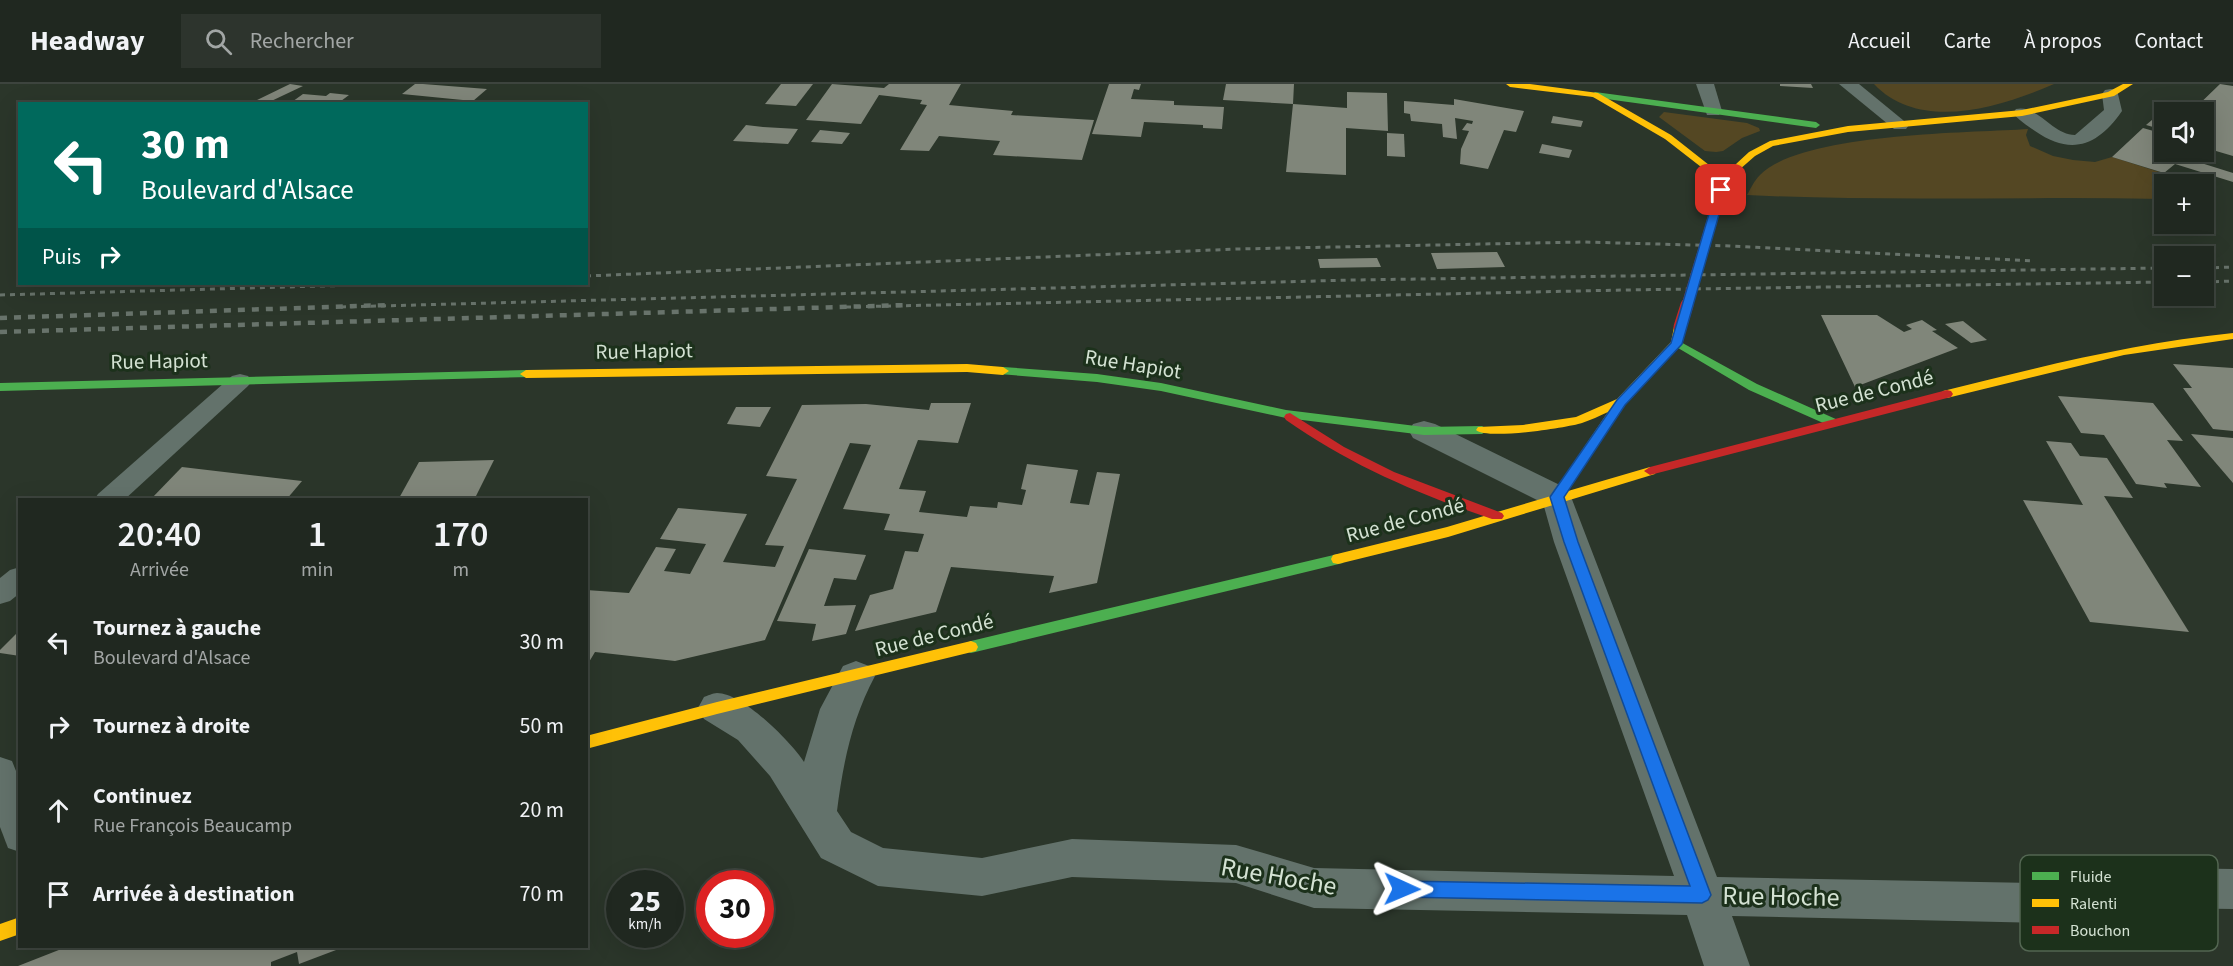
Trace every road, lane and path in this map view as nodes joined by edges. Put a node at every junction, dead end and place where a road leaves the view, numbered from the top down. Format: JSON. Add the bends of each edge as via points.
{"nodes":[{"id":1,"x":1510,"y":84,"type":"edge"},
{"id":2,"x":1704,"y":84,"type":"edge"},
{"id":3,"x":1848,"y":84,"type":"edge"},
{"id":4,"x":2129,"y":84,"type":"edge"},
{"id":5,"x":2111,"y":94,"type":"junction"},
{"id":6,"x":1594,"y":95,"type":"junction"},
{"id":7,"x":1713,"y":111,"type":"junction"},
{"id":8,"x":2022,"y":114,"type":"junction"},
{"id":9,"x":1900,"y":125,"type":"junction"},
{"id":10,"x":1848,"y":129,"type":"junction"},
{"id":11,"x":1722,"y":185,"type":"junction"},
{"id":12,"x":2233,"y":336,"type":"edge"},
{"id":13,"x":1677,"y":344,"type":"junction"},
{"id":14,"x":240,"y":381,"type":"junction"},
{"id":15,"x":0,"y":387,"type":"edge"},
{"id":16,"x":1621,"y":402,"type":"junction"},
{"id":17,"x":1286,"y":414,"type":"junction"},
{"id":18,"x":1834,"y":423,"type":"junction"},
{"id":19,"x":1424,"y":430,"type":"junction"},
{"id":20,"x":1557,"y":497,"type":"junction"},
{"id":21,"x":109,"y":498,"type":"edge"},
{"id":22,"x":1497,"y":516,"type":"junction"},
{"id":23,"x":18,"y":579,"type":"edge"},
{"id":24,"x":0,"y":594,"type":"edge"},
{"id":25,"x":856,"y":676,"type":"junction"},
{"id":26,"x":717,"y":708,"type":"junction"},
{"id":27,"x":588,"y":742,"type":"edge"},
{"id":28,"x":0,"y":771,"type":"edge"},
{"id":29,"x":816,"y":815,"type":"junction"},
{"id":30,"x":18,"y":830,"type":"edge"},
{"id":31,"x":2218,"y":889,"type":"edge"},
{"id":32,"x":2233,"y":889,"type":"edge"},
{"id":33,"x":1702,"y":895,"type":"junction"},
{"id":34,"x":2020,"y":902,"type":"edge"},
{"id":35,"x":18,"y":927,"type":"edge"},
{"id":36,"x":0,"y":933,"type":"edge"},
{"id":37,"x":1727,"y":966,"type":"edge"}],
"edges":[{"from":1,"to":6,"type":"street"},
{"from":2,"to":7,"type":"lane"},
{"from":3,"to":9,"type":"lane"},
{"from":4,"to":5,"type":"street"},
{"from":5,"to":8,"type":"street"},
{"from":5,"to":8,"type":"lane","via":[[2113,111],[2084,138],[2058,137]]},
{"from":6,"to":7,"type":"street"},
{"from":6,"to":11,"type":"street","via":[[1668,136]]},
{"from":7,"to":10,"type":"street"},
{"from":8,"to":9,"type":"street"},
{"from":9,"to":10,"type":"street"},
{"from":10,"to":11,"type":"street","via":[[1770,144],[1752,154]]},
{"from":11,"to":13,"type":"street","bridge":true},
{"from":12,"to":18,"type":"street","name":"Rue de Condé","via":[[2176,341],[2105,356]]},
{"from":13,"to":16,"type":"street"},
{"from":13,"to":18,"type":"street","via":[[1753,387]]},
{"from":14,"to":15,"type":"street","name":"Rue Hapiot"},
{"from":14,"to":17,"type":"street","name":"Rue Hapiot","via":[[967,368],[1161,387]]},
{"from":14,"to":21,"type":"lane"},
{"from":16,"to":19,"type":"street","name":"Rue Hapiot","via":[[1579,420],[1523,429]]},
{"from":16,"to":20,"type":"street"},
{"from":17,"to":19,"type":"street","name":"Rue Hapiot"},
{"from":17,"to":22,"type":"street","name":"Rue Hapiot","via":[[1372,469]]},
{"from":18,"to":20,"type":"street","name":"Rue de Condé"},
{"from":19,"to":20,"type":"street"},
{"from":20,"to":22,"type":"street","name":"Rue de Condé"},
{"from":20,"to":33,"type":"street"},
{"from":22,"to":25,"type":"street","name":"Rue de Condé","via":[[1448,532]]},
{"from":23,"to":24,"type":"lane"},
{"from":25,"to":26,"type":"street","name":"Rue de Condé"},
{"from":25,"to":29,"type":"street","via":[[841,701],[824,752]]},
{"from":26,"to":27,"type":"street","name":"Rue de Condé"},
{"from":26,"to":29,"type":"street","name":"Rue Hoche","via":[[759,736],[784,764]]},
{"from":28,"to":30,"type":"lane"},
{"from":29,"to":33,"type":"street","name":"Rue Hoche","via":[[836,845],[878,867],[982,877],[1072,858],[1236,864],[1314,888]]},
{"from":31,"to":32,"type":"street","name":"Rue Hoche"},
{"from":33,"to":34,"type":"street","name":"Rue Hoche"},
{"from":33,"to":37,"type":"street"},
{"from":35,"to":36,"type":"street"}]}
